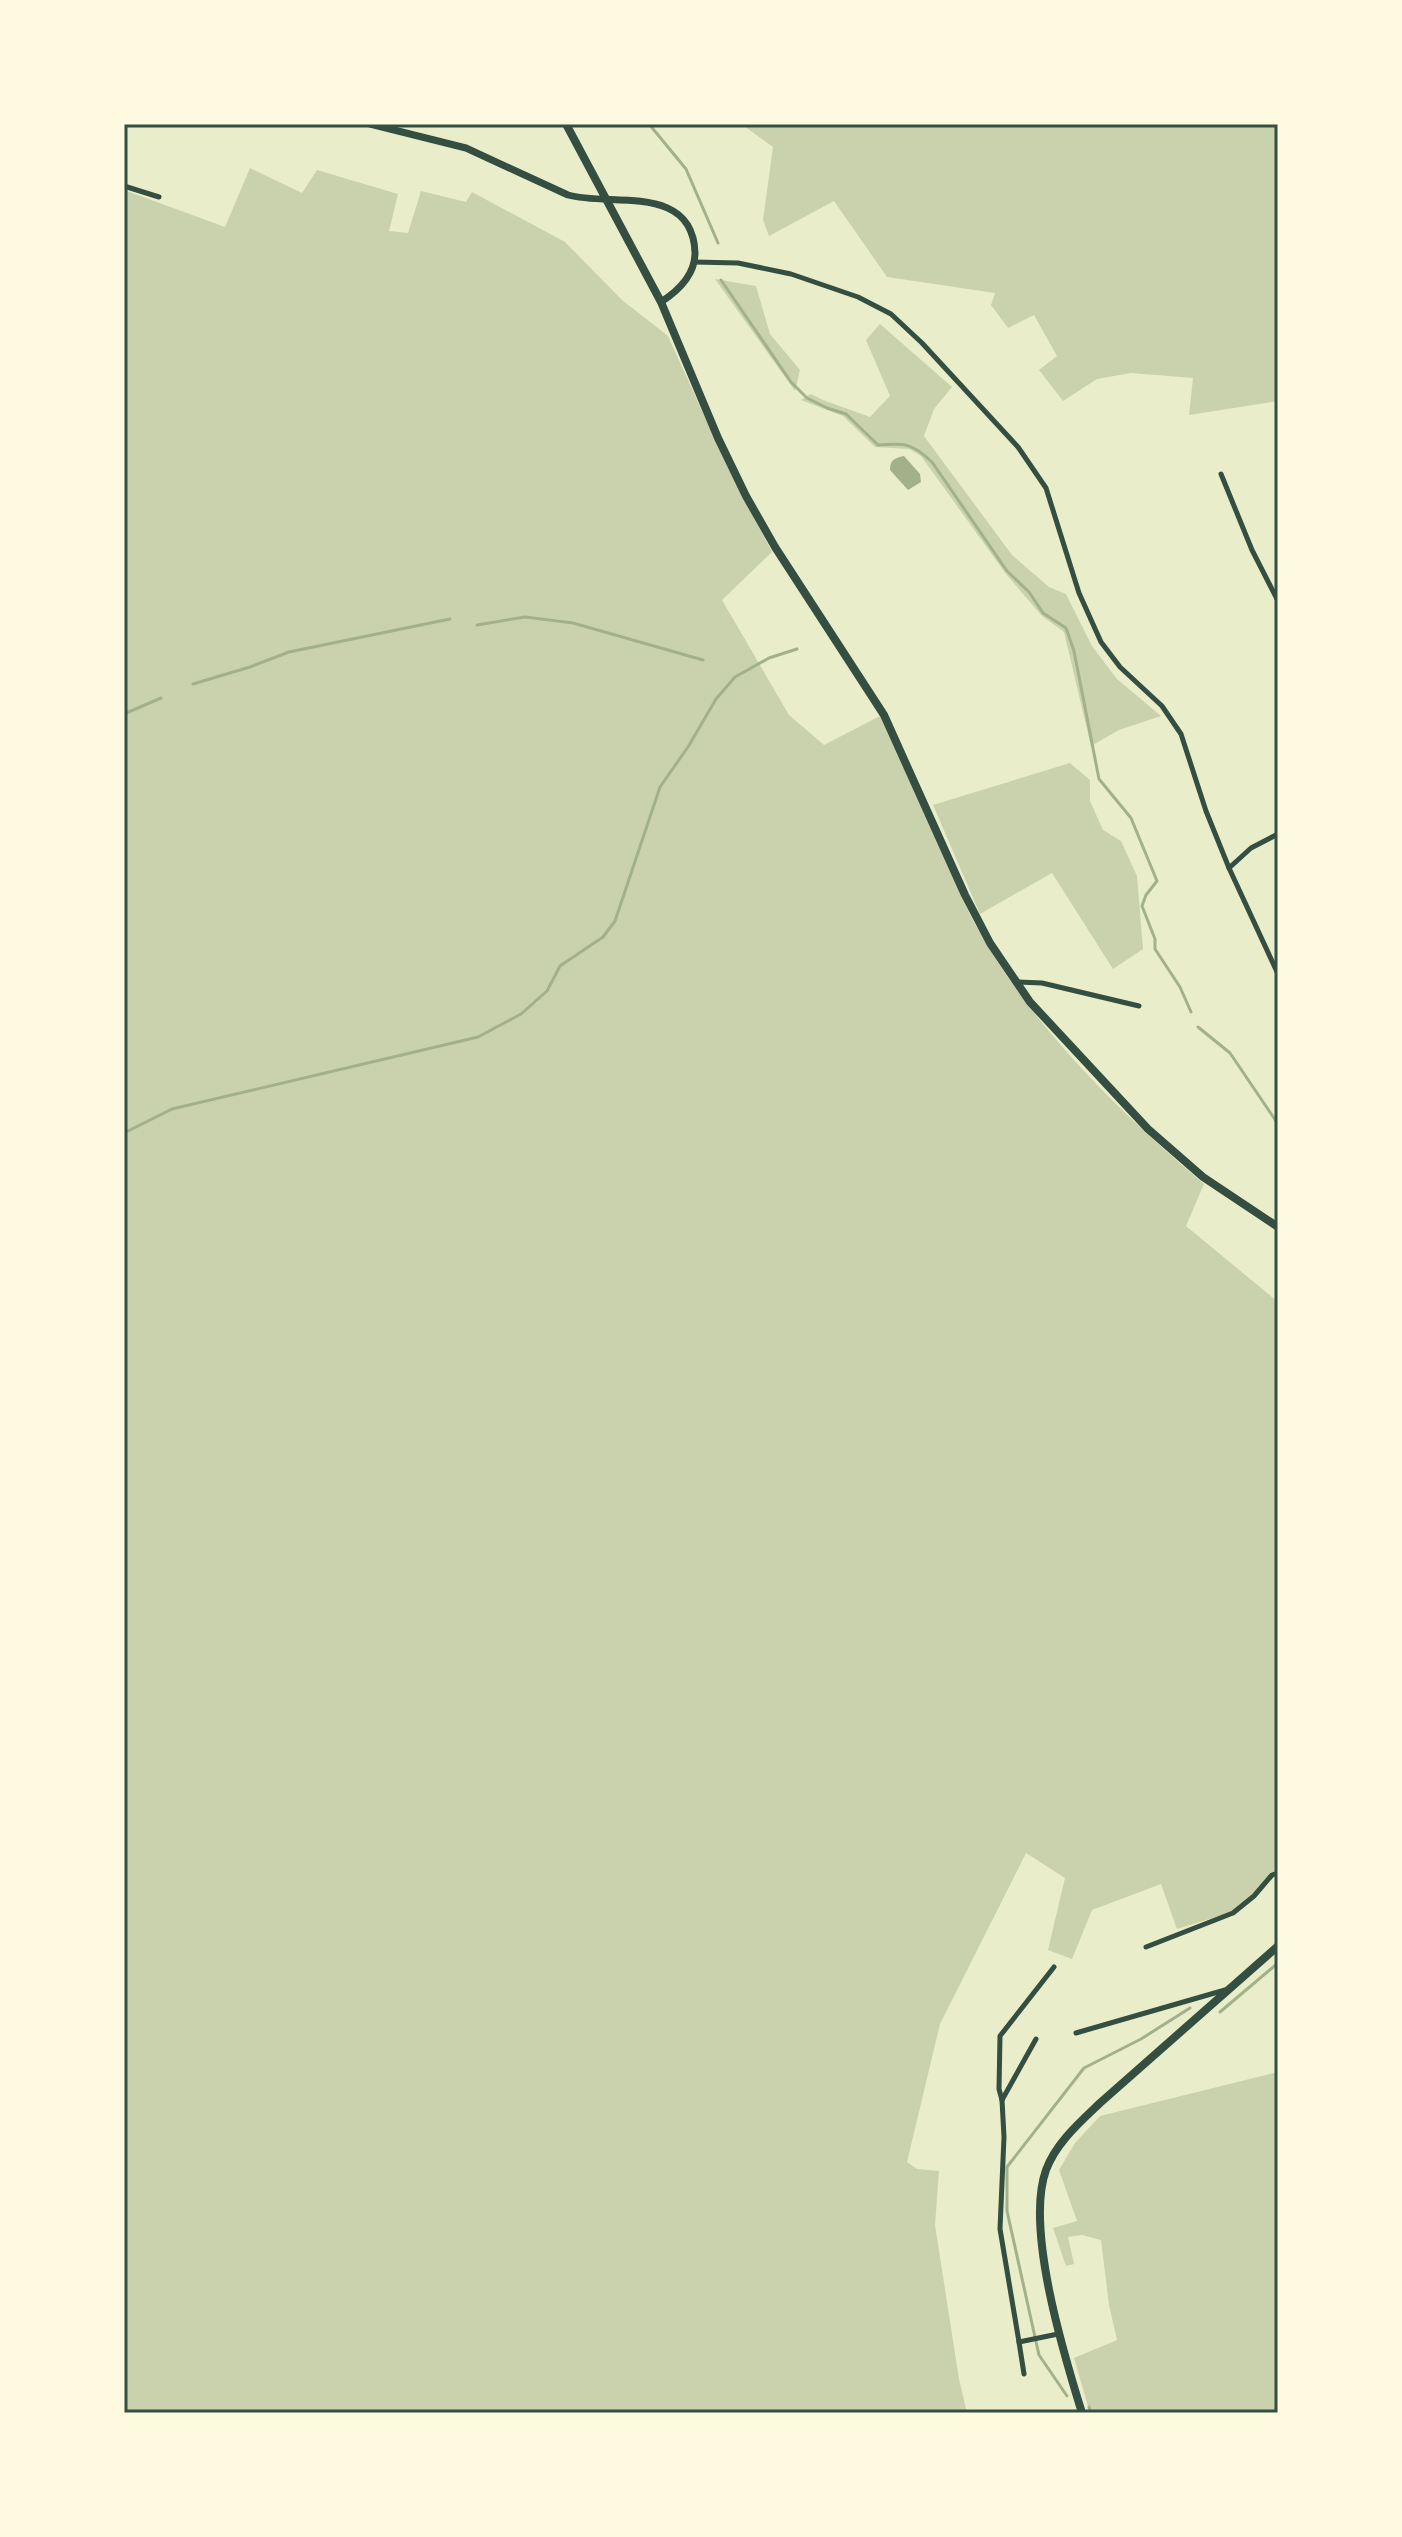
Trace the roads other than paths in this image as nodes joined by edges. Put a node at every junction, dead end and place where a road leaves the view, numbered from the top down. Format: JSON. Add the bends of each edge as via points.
{"nodes":[{"id":1,"x":370,"y":124,"type":"edge"},
{"id":2,"x":566,"y":124,"type":"edge"},
{"id":3,"x":124,"y":186,"type":"edge"},
{"id":4,"x":159,"y":197,"type":"dead end"},
{"id":5,"x":694,"y":262,"type":"junction"},
{"id":6,"x":661,"y":302,"type":"junction"},
{"id":7,"x":1221,"y":474,"type":"dead end"},
{"id":8,"x":1278,"y":601,"type":"edge"},
{"id":9,"x":1278,"y":834,"type":"edge"},
{"id":10,"x":1229,"y":868,"type":"junction"},
{"id":11,"x":1278,"y":974,"type":"edge"},
{"id":12,"x":1017,"y":982,"type":"junction"},
{"id":13,"x":1139,"y":1006,"type":"dead end"},
{"id":14,"x":1278,"y":1227,"type":"edge"},
{"id":15,"x":1278,"y":1873,"type":"edge"},
{"id":16,"x":1278,"y":1946,"type":"edge"},
{"id":17,"x":1146,"y":1947,"type":"dead end"},
{"id":18,"x":1054,"y":1967,"type":"dead end"},
{"id":19,"x":1232,"y":1988,"type":"junction"},
{"id":20,"x":1076,"y":2033,"type":"dead end"},
{"id":21,"x":1036,"y":2039,"type":"dead end"},
{"id":22,"x":1002,"y":2100,"type":"junction"},
{"id":23,"x":1058,"y":2334,"type":"junction"},
{"id":24,"x":1019,"y":2342,"type":"junction"},
{"id":25,"x":1024,"y":2374,"type":"dead end"},
{"id":26,"x":1082,"y":2413,"type":"edge"}],
"edges":[{"from":1,"to":5,"type":"street","via":[[466,148],[568,195],[600,201],[639,199],[665,206],[692,236]]},
{"from":2,"to":6,"type":"main road"},
{"from":3,"to":4,"type":"street"},
{"from":5,"to":6,"type":"street","via":[[684,283]]},
{"from":5,"to":10,"type":"street","via":[[738,263],[791,274],[891,314],[1011,439],[1046,488],[1079,593],[1101,642],[1162,706],[1181,734]]},
{"from":6,"to":12,"type":"main road","via":[[746,496],[884,715],[965,895]]},
{"from":7,"to":8,"type":"street"},
{"from":9,"to":10,"type":"street"},
{"from":10,"to":11,"type":"street"},
{"from":12,"to":13,"type":"street"},
{"from":12,"to":14,"type":"main road","via":[[1160,1141]]},
{"from":15,"to":17,"type":"street","via":[[1233,1913]]},
{"from":16,"to":19,"type":"main road"},
{"from":18,"to":22,"type":"street","via":[[1000,2036]]},
{"from":19,"to":20,"type":"street"},
{"from":19,"to":23,"type":"main road","via":[[1072,2130],[1045,2171],[1040,2219]]},
{"from":21,"to":22,"type":"street"},
{"from":22,"to":24,"type":"street","via":[[1000,2229]]},
{"from":23,"to":24,"type":"street"},
{"from":23,"to":26,"type":"main road"},
{"from":24,"to":25,"type":"street"}]}
